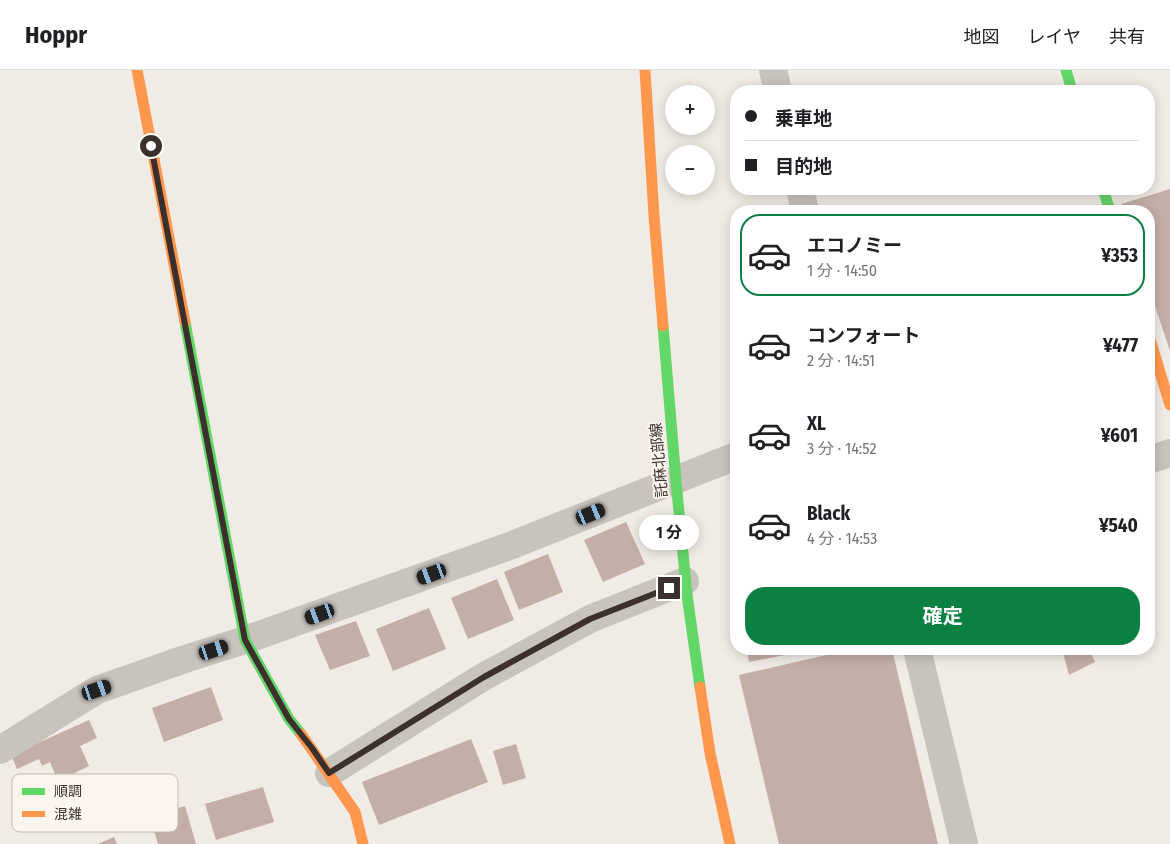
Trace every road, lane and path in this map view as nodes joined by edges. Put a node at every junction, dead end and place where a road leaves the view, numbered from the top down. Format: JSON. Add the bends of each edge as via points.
{"nodes":[{"id":1,"x":137,"y":70,"type":"edge"},
{"id":2,"x":645,"y":70,"type":"edge"},
{"id":3,"x":773,"y":70,"type":"edge"},
{"id":4,"x":1066,"y":70,"type":"edge"},
{"id":5,"x":777,"y":85,"type":"edge"},
{"id":6,"x":1070,"y":85,"type":"edge"},
{"id":7,"x":1155,"y":356,"type":"edge"},
{"id":8,"x":1170,"y":405,"type":"edge"},
{"id":9,"x":1170,"y":453,"type":"edge"},
{"id":10,"x":730,"y":458,"type":"edge"},
{"id":11,"x":1155,"y":458,"type":"edge"},
{"id":12,"x":676,"y":481,"type":"junction"},
{"id":13,"x":685,"y":581,"type":"junction"},
{"id":14,"x":245,"y":640,"type":"junction"},
{"id":15,"x":917,"y":655,"type":"edge"},
{"id":16,"x":0,"y":750,"type":"edge"},
{"id":17,"x":329,"y":773,"type":"junction"},
{"id":18,"x":363,"y":844,"type":"edge"},
{"id":19,"x":730,"y":844,"type":"edge"},
{"id":20,"x":964,"y":844,"type":"edge"}],
"edges":[{"from":1,"to":14,"type":"main road"},
{"from":2,"to":12,"type":"main road","name":"託麻北部線"},
{"from":3,"to":5,"type":"street"},
{"from":4,"to":6,"type":"main road"},
{"from":7,"to":8,"type":"main road"},
{"from":9,"to":11,"type":"street"},
{"from":10,"to":12,"type":"street"},
{"from":12,"to":13,"type":"main road","name":"託麻北部線"},
{"from":12,"to":14,"type":"street","via":[[507,547]]},
{"from":13,"to":17,"type":"street","via":[[590,619],[484,677]]},
{"from":13,"to":19,"type":"main road","name":"託麻北部線","via":[[710,753]]},
{"from":14,"to":16,"type":"street","via":[[97,690]]},
{"from":14,"to":17,"type":"main road","via":[[289,719]]},
{"from":15,"to":20,"type":"street"},
{"from":17,"to":18,"type":"main road","via":[[355,812]]}]}
